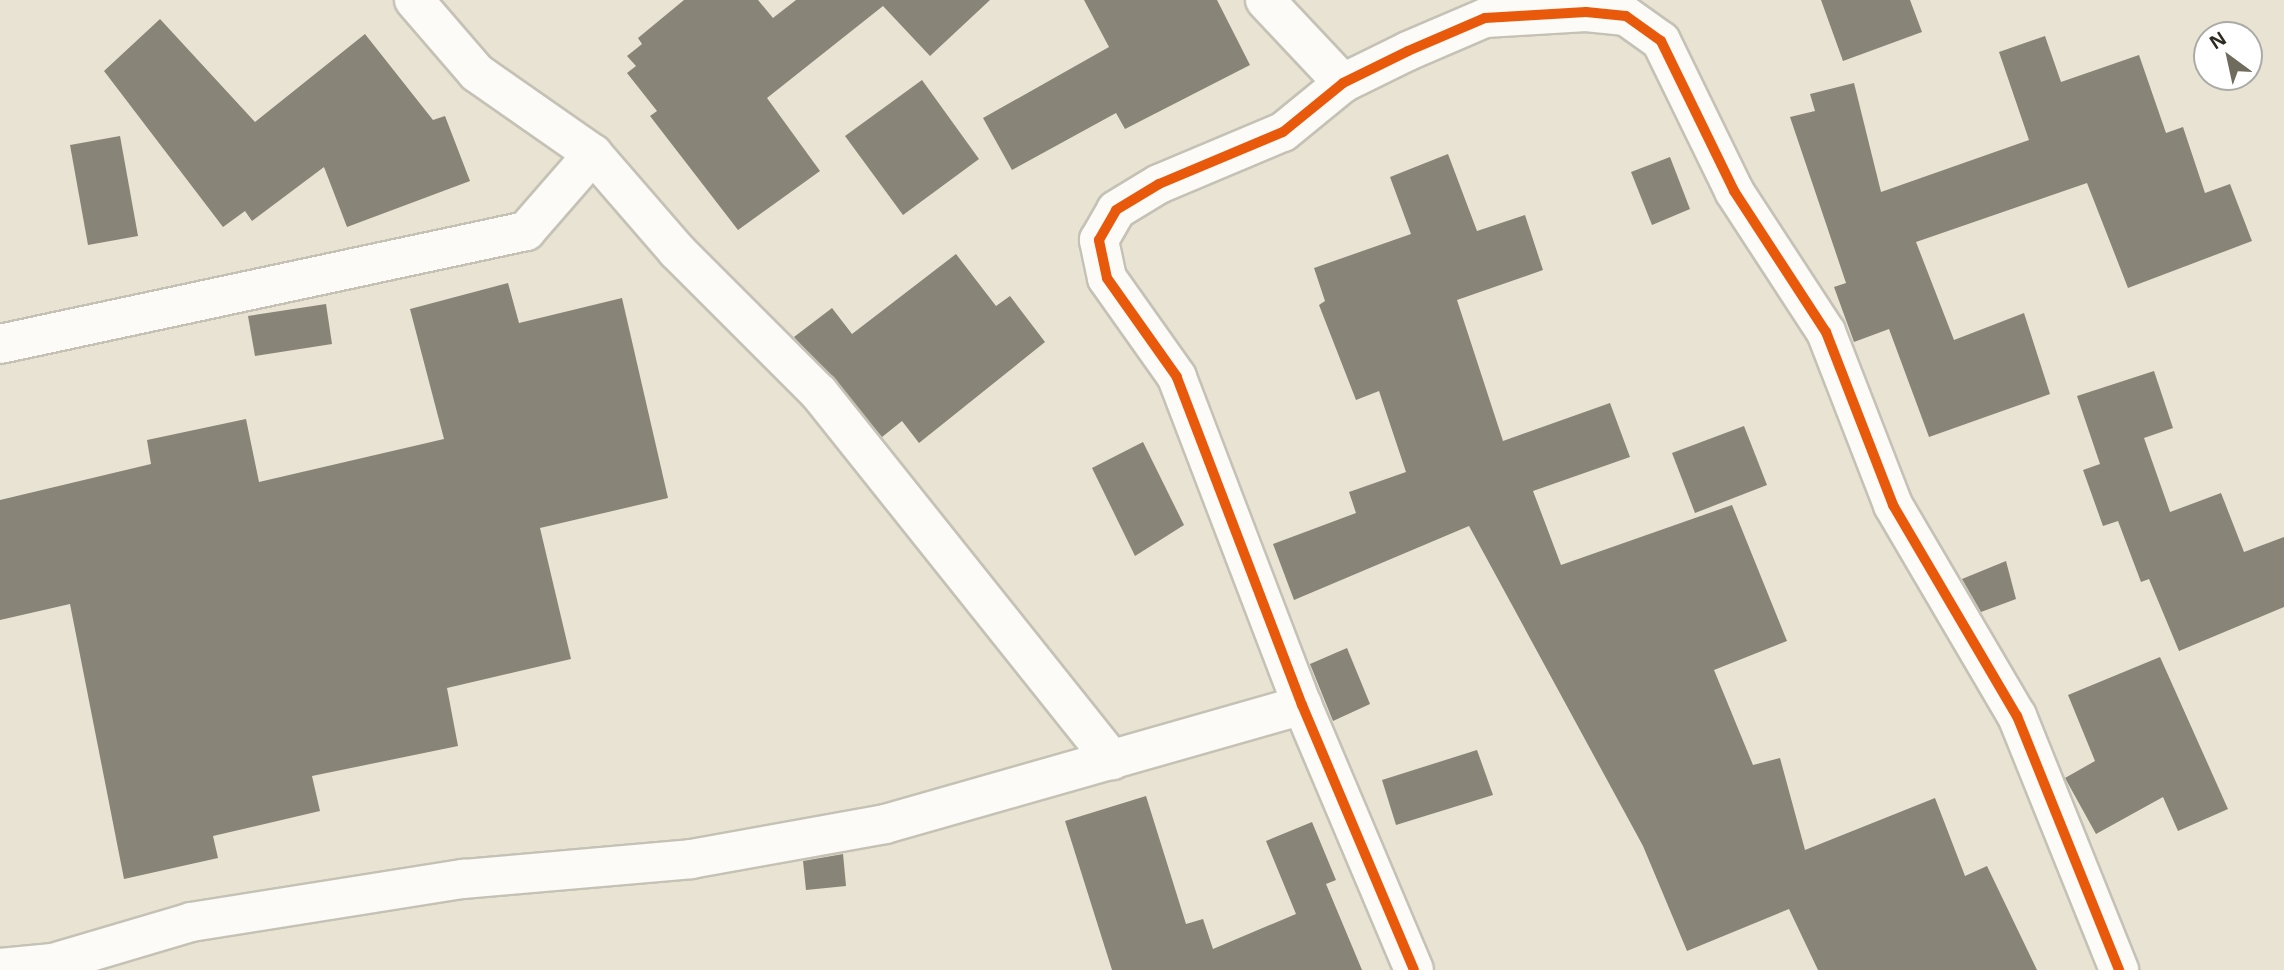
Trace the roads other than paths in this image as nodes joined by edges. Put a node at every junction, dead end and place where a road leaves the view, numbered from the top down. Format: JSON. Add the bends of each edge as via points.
{"nodes":[{"id":1,"x":414,"y":0,"type":"edge"},
{"id":2,"x":1265,"y":0,"type":"edge"},
{"id":3,"x":1343,"y":83,"type":"junction"},
{"id":4,"x":593,"y":154,"type":"junction"},
{"id":5,"x":0,"y":344,"type":"edge"},
{"id":6,"x":1302,"y":705,"type":"junction"},
{"id":7,"x":1112,"y":761,"type":"junction"},
{"id":8,"x":0,"y":968,"type":"edge"},
{"id":9,"x":1413,"y":970,"type":"edge"},
{"id":10,"x":2119,"y":970,"type":"edge"}],
"edges":[{"from":1,"to":4,"type":"street","via":[[477,73]]},
{"from":2,"to":3,"type":"street"},
{"from":3,"to":6,"type":"street","via":[[1283,132],[1159,184],[1116,210],[1099,240],[1107,278],[1177,377]]},
{"from":3,"to":10,"type":"street","via":[[1485,18],[1626,16],[1661,41],[1734,191],[1826,332],[1913,544],[2017,716]]},
{"from":4,"to":5,"type":"street","via":[[526,231]]},
{"from":4,"to":7,"type":"street","via":[[677,251],[819,393]]},
{"from":6,"to":7,"type":"street"},
{"from":6,"to":9,"type":"street"},
{"from":7,"to":8,"type":"street","via":[[885,824],[691,859],[464,878],[205,920],[53,963]]}]}
